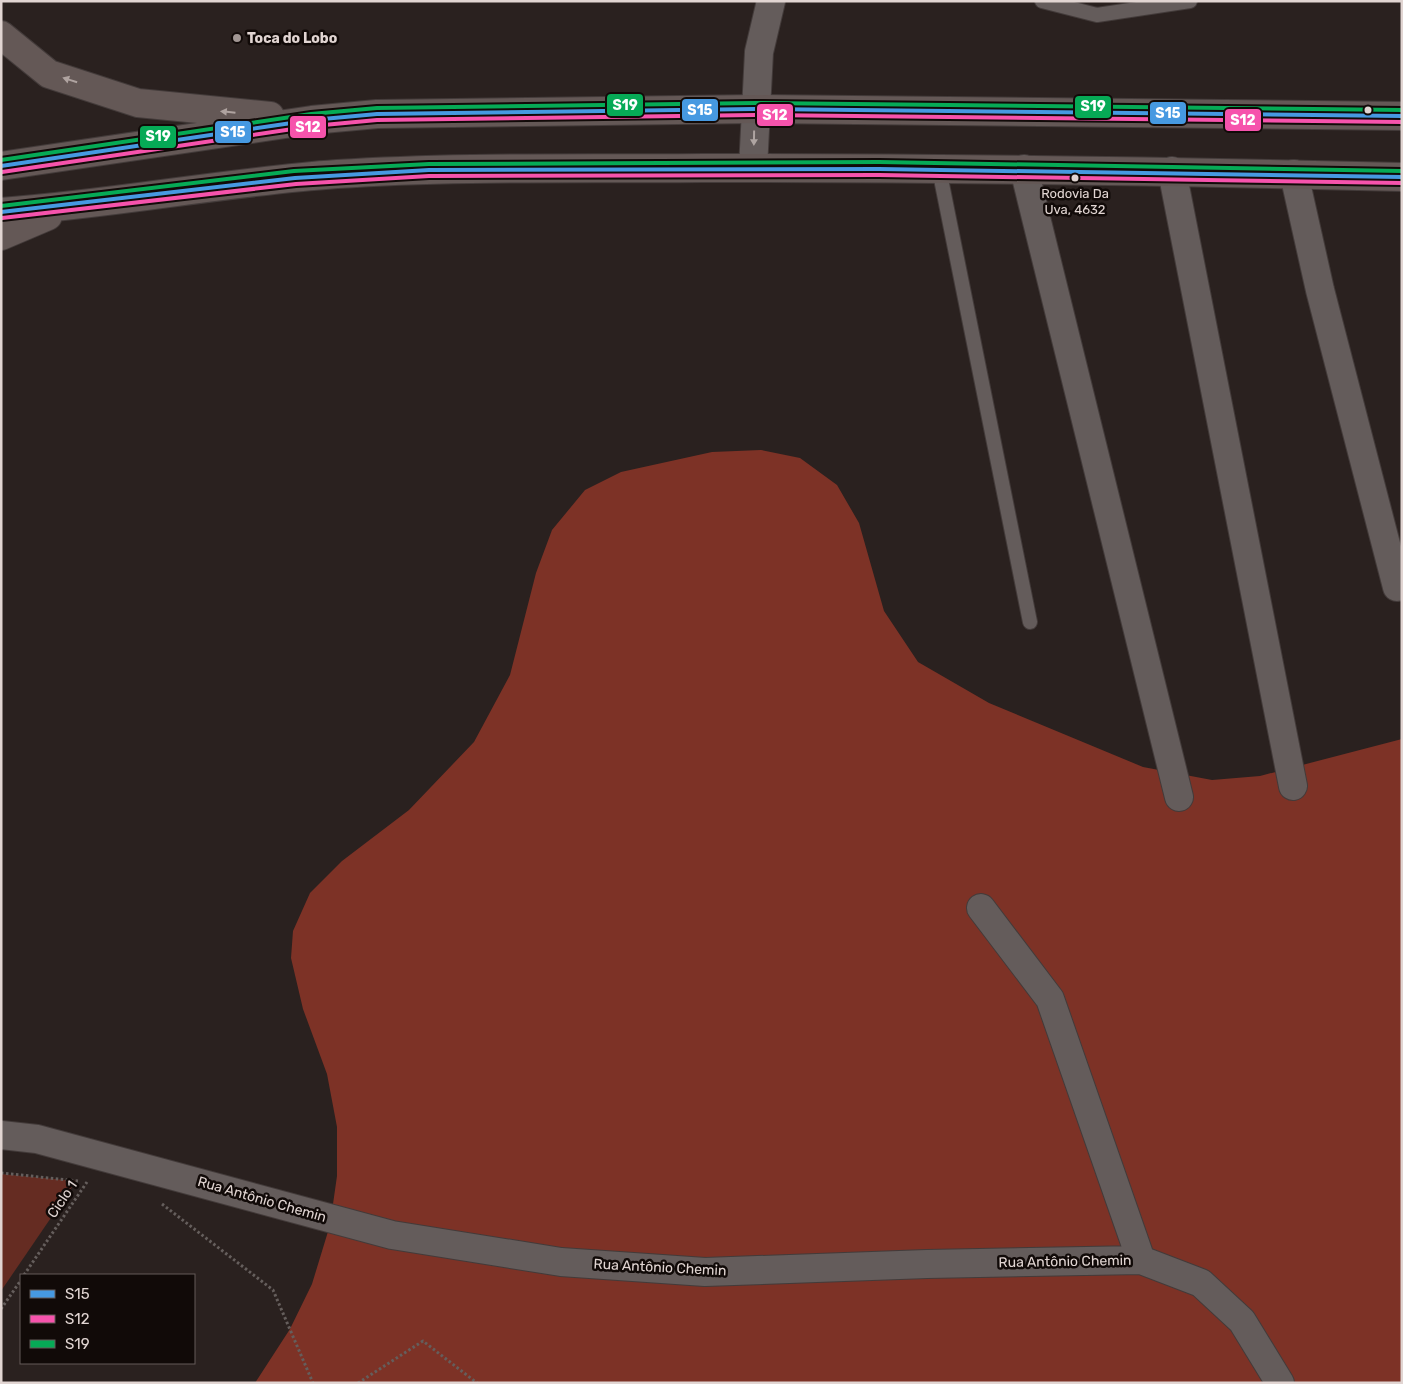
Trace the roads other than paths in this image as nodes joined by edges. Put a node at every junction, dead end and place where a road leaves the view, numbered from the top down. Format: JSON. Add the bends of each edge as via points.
{"nodes":[{"id":1,"x":771,"y":1,"type":"edge"},
{"id":2,"x":1042,"y":1,"type":"edge"},
{"id":3,"x":1190,"y":1,"type":"edge"},
{"id":4,"x":1,"y":35,"type":"edge"},
{"id":5,"x":755,"y":108,"type":"junction"},
{"id":6,"x":1402,"y":116,"type":"edge"},
{"id":7,"x":312,"y":120,"type":"junction"},
{"id":8,"x":1,"y":166,"type":"edge"},
{"id":9,"x":754,"y":168,"type":"junction"},
{"id":10,"x":939,"y":169,"type":"junction"},
{"id":11,"x":1024,"y":169,"type":"junction"},
{"id":12,"x":1172,"y":172,"type":"junction"},
{"id":13,"x":1294,"y":174,"type":"junction"},
{"id":14,"x":1402,"y":177,"type":"edge"},
{"id":15,"x":68,"y":207,"type":"junction"},
{"id":16,"x":1,"y":212,"type":"edge"},
{"id":17,"x":1,"y":236,"type":"edge"},
{"id":18,"x":1397,"y":587,"type":"dead end"},
{"id":19,"x":1030,"y":622,"type":"dead end"},
{"id":20,"x":1293,"y":786,"type":"dead end"},
{"id":21,"x":1179,"y":797,"type":"dead end"},
{"id":22,"x":981,"y":908,"type":"dead end"},
{"id":23,"x":1,"y":1135,"type":"edge"},
{"id":24,"x":1141,"y":1260,"type":"junction"},
{"id":25,"x":1280,"y":1383,"type":"edge"}],
"edges":[{"from":1,"to":5,"type":"street","via":[[759,52]]},
{"from":2,"to":3,"type":"lane","via":[[1097,15]]},
{"from":7,"to":4,"type":"main road","one_way":true,"via":[[138,103],[50,74]]},
{"from":5,"to":6,"type":"main road"},
{"from":5,"to":7,"type":"main road","via":[[376,114]]},
{"from":5,"to":9,"type":"street","one_way":true},
{"from":7,"to":8,"type":"main road"},
{"from":9,"to":10,"type":"main road"},
{"from":9,"to":15,"type":"main road","via":[[460,169],[337,174],[226,185]]},
{"from":10,"to":11,"type":"main road"},
{"from":10,"to":19,"type":"lane"},
{"from":11,"to":12,"type":"main road"},
{"from":11,"to":21,"type":"street"},
{"from":12,"to":13,"type":"main road"},
{"from":12,"to":20,"type":"street"},
{"from":13,"to":14,"type":"main road"},
{"from":13,"to":18,"type":"street","via":[[1320,290]]},
{"from":15,"to":16,"type":"main road"},
{"from":15,"to":17,"type":"main road"},
{"from":22,"to":24,"type":"street","via":[[1050,998]]},
{"from":23,"to":24,"type":"street","name":"Rua Antônio Chemin","via":[[37,1138],[392,1235],[561,1262],[705,1272]]},
{"from":24,"to":25,"type":"street","name":"Rua Antônio Chemin","via":[[1201,1283],[1242,1321]]}]}
